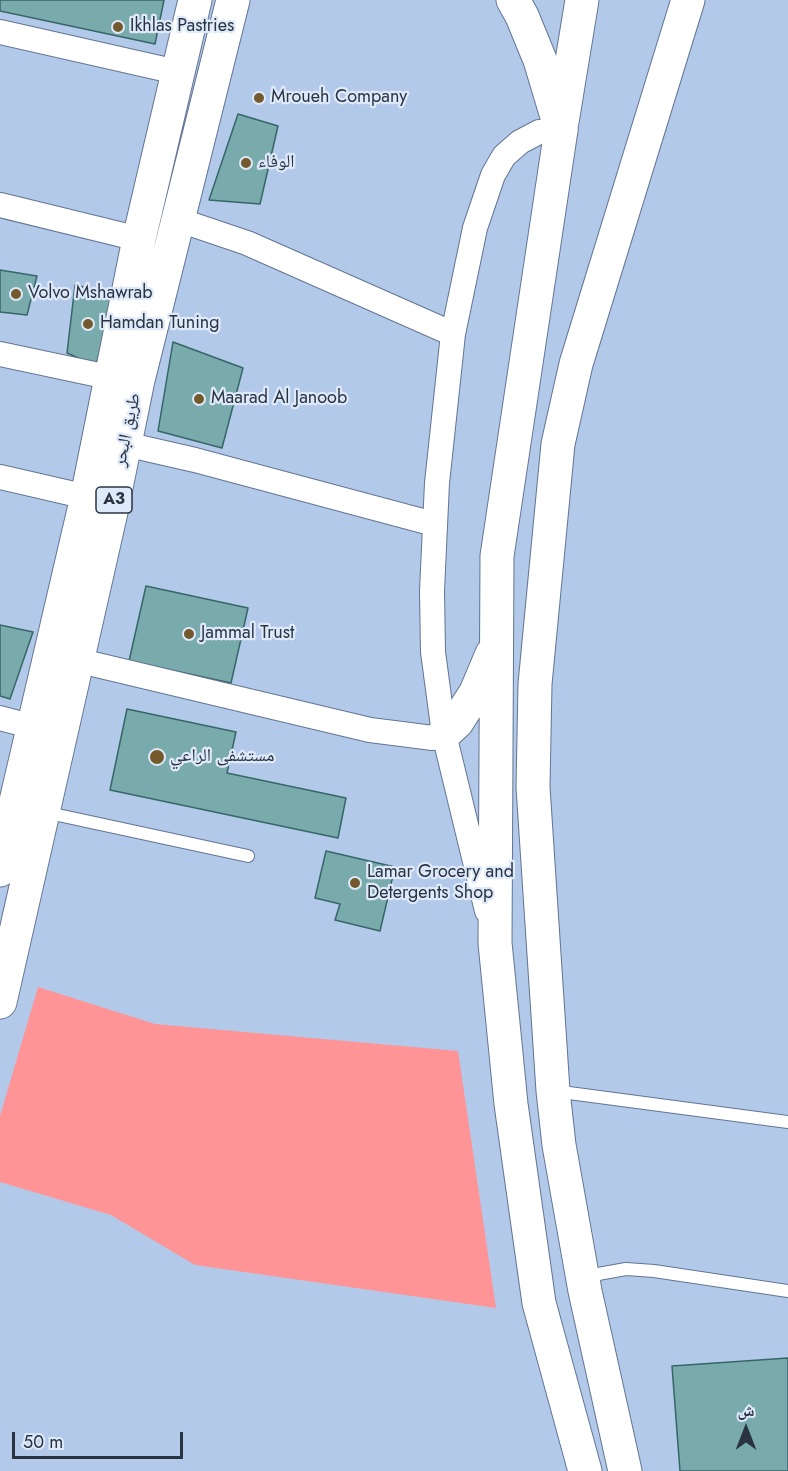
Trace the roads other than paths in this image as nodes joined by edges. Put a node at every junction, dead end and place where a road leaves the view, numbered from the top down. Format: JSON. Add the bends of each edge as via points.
{"nodes":[{"id":1,"x":195,"y":0,"type":"edge"},
{"id":2,"x":233,"y":0,"type":"edge"},
{"id":3,"x":513,"y":0,"type":"edge"},
{"id":4,"x":582,"y":0,"type":"edge"},
{"id":5,"x":687,"y":0,"type":"edge"},
{"id":6,"x":0,"y":33,"type":"edge"},
{"id":7,"x":177,"y":72,"type":"junction"},
{"id":8,"x":561,"y":130,"type":"junction"},
{"id":9,"x":0,"y":205,"type":"edge"},
{"id":10,"x":179,"y":220,"type":"junction"},
{"id":11,"x":139,"y":239,"type":"junction"},
{"id":12,"x":453,"y":334,"type":"junction"},
{"id":13,"x":0,"y":354,"type":"edge"},
{"id":14,"x":113,"y":378,"type":"junction"},
{"id":15,"x":125,"y":444,"type":"junction"},
{"id":16,"x":0,"y":477,"type":"edge"},
{"id":17,"x":87,"y":497,"type":"junction"},
{"id":18,"x":434,"y":524,"type":"junction"},
{"id":19,"x":496,"y":644,"type":"junction"},
{"id":20,"x":76,"y":660,"type":"junction"},
{"id":21,"x":0,"y":718,"type":"edge"},
{"id":22,"x":34,"y":727,"type":"junction"},
{"id":23,"x":444,"y":734,"type":"junction"},
{"id":24,"x":44,"y":812,"type":"junction"},
{"id":25,"x":5,"y":830,"type":"edge"},
{"id":26,"x":248,"y":856,"type":"dead end"},
{"id":27,"x":0,"y":870,"type":"edge"},
{"id":28,"x":495,"y":943,"type":"junction"},
{"id":29,"x":0,"y":1002,"type":"edge"},
{"id":30,"x":553,"y":1091,"type":"junction"},
{"id":31,"x":788,"y":1122,"type":"edge"},
{"id":32,"x":585,"y":1291,"type":"junction"},
{"id":33,"x":788,"y":1291,"type":"edge"},
{"id":34,"x":585,"y":1471,"type":"edge"},
{"id":35,"x":625,"y":1471,"type":"edge"}],
"edges":[{"from":1,"to":7,"type":"main road","name":"طريق البحر","number":"A3"},
{"from":2,"to":10,"type":"main road","name":"طريق البحر","number":"A3"},
{"from":3,"to":8,"type":"main road","via":[[540,60]]},
{"from":4,"to":8,"type":"main road"},
{"from":5,"to":30,"type":"main road","via":[[576,364],[558,444],[535,684],[533,787]]},
{"from":6,"to":7,"type":"street"},
{"from":7,"to":11,"type":"main road","name":"طريق البحر","number":"A3"},
{"from":8,"to":12,"type":"street","via":[[539,132],[520,142],[504,156],[493,175],[475,228]]},
{"from":8,"to":19,"type":"main road","via":[[497,556]]},
{"from":9,"to":11,"type":"street"},
{"from":10,"to":12,"type":"street","via":[[247,243]]},
{"from":10,"to":15,"type":"main road","name":"طريق البحر","number":"A3"},
{"from":11,"to":14,"type":"main road","name":"طريق البحر","number":"A3"},
{"from":12,"to":18,"type":"street"},
{"from":13,"to":14,"type":"street"},
{"from":14,"to":17,"type":"main road","name":"طريق البحر","number":"A3"},
{"from":15,"to":18,"type":"street","via":[[195,459]]},
{"from":15,"to":20,"type":"main road","name":"طريق البحر","number":"A3"},
{"from":16,"to":17,"type":"street"},
{"from":17,"to":22,"type":"main road","name":"طريق البحر","number":"A3"},
{"from":18,"to":23,"type":"street","via":[[434,652]]},
{"from":19,"to":23,"type":"main road","via":[[476,692],[457,722]]},
{"from":19,"to":28,"type":"main road"},
{"from":20,"to":23,"type":"street","via":[[370,730],[433,738]]},
{"from":20,"to":24,"type":"main road","name":"طريق البحر","number":"A3"},
{"from":21,"to":22,"type":"street"},
{"from":22,"to":25,"type":"main road","name":"طريق البحر","number":"A3"},
{"from":23,"to":28,"type":"street"},
{"from":24,"to":26,"type":"lane"},
{"from":24,"to":29,"type":"main road","name":"طريق البحر","number":"A3"},
{"from":25,"to":27,"type":"main road","name":"طريق البحر","number":"A3"},
{"from":28,"to":34,"type":"main road","via":[[511,1104],[539,1303]]},
{"from":30,"to":31,"type":"lane"},
{"from":30,"to":32,"type":"main road"},
{"from":32,"to":33,"type":"lane","via":[[598,1274],[626,1269]]},
{"from":32,"to":35,"type":"main road"}]}
